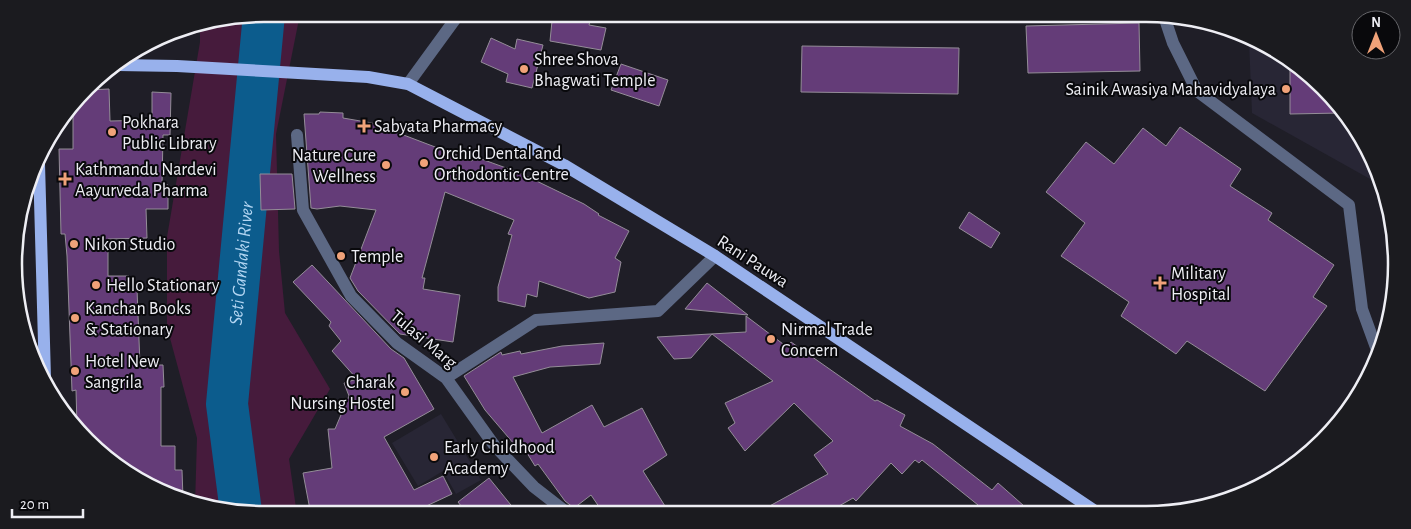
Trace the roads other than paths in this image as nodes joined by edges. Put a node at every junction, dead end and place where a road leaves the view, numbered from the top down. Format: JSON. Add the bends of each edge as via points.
{"nodes":[{"id":1,"x":453,"y":22,"type":"edge"},
{"id":2,"x":1167,"y":24,"type":"edge"},
{"id":3,"x":127,"y":65,"type":"edge"},
{"id":4,"x":408,"y":84,"type":"junction"},
{"id":5,"x":297,"y":135,"type":"dead end"},
{"id":6,"x":39,"y":176,"type":"edge"},
{"id":7,"x":715,"y":256,"type":"junction"},
{"id":8,"x":1375,"y":345,"type":"edge"},
{"id":9,"x":45,"y":366,"type":"edge"},
{"id":10,"x":446,"y":378,"type":"junction"},
{"id":11,"x":559,"y":506,"type":"edge"},
{"id":12,"x":1088,"y":506,"type":"edge"}],
"edges":[{"from":1,"to":4,"type":"street"},
{"from":2,"to":8,"type":"street","via":[[1197,91],[1349,205],[1362,309]]},
{"from":3,"to":4,"type":"main road","name":"Rani Pauwa","via":[[368,76]]},
{"from":4,"to":7,"type":"main road","name":"Rani Pauwa","via":[[564,165]]},
{"from":5,"to":10,"type":"street","name":"Tulasi Marg","via":[[303,210],[351,296],[397,343]]},
{"from":6,"to":9,"type":"main road"},
{"from":7,"to":10,"type":"street","via":[[658,311],[536,320]]},
{"from":7,"to":12,"type":"main road","name":"Rani Pauwa"},
{"from":10,"to":11,"type":"street","name":"Tulasi Marg","via":[[494,445],[534,487]]}]}
